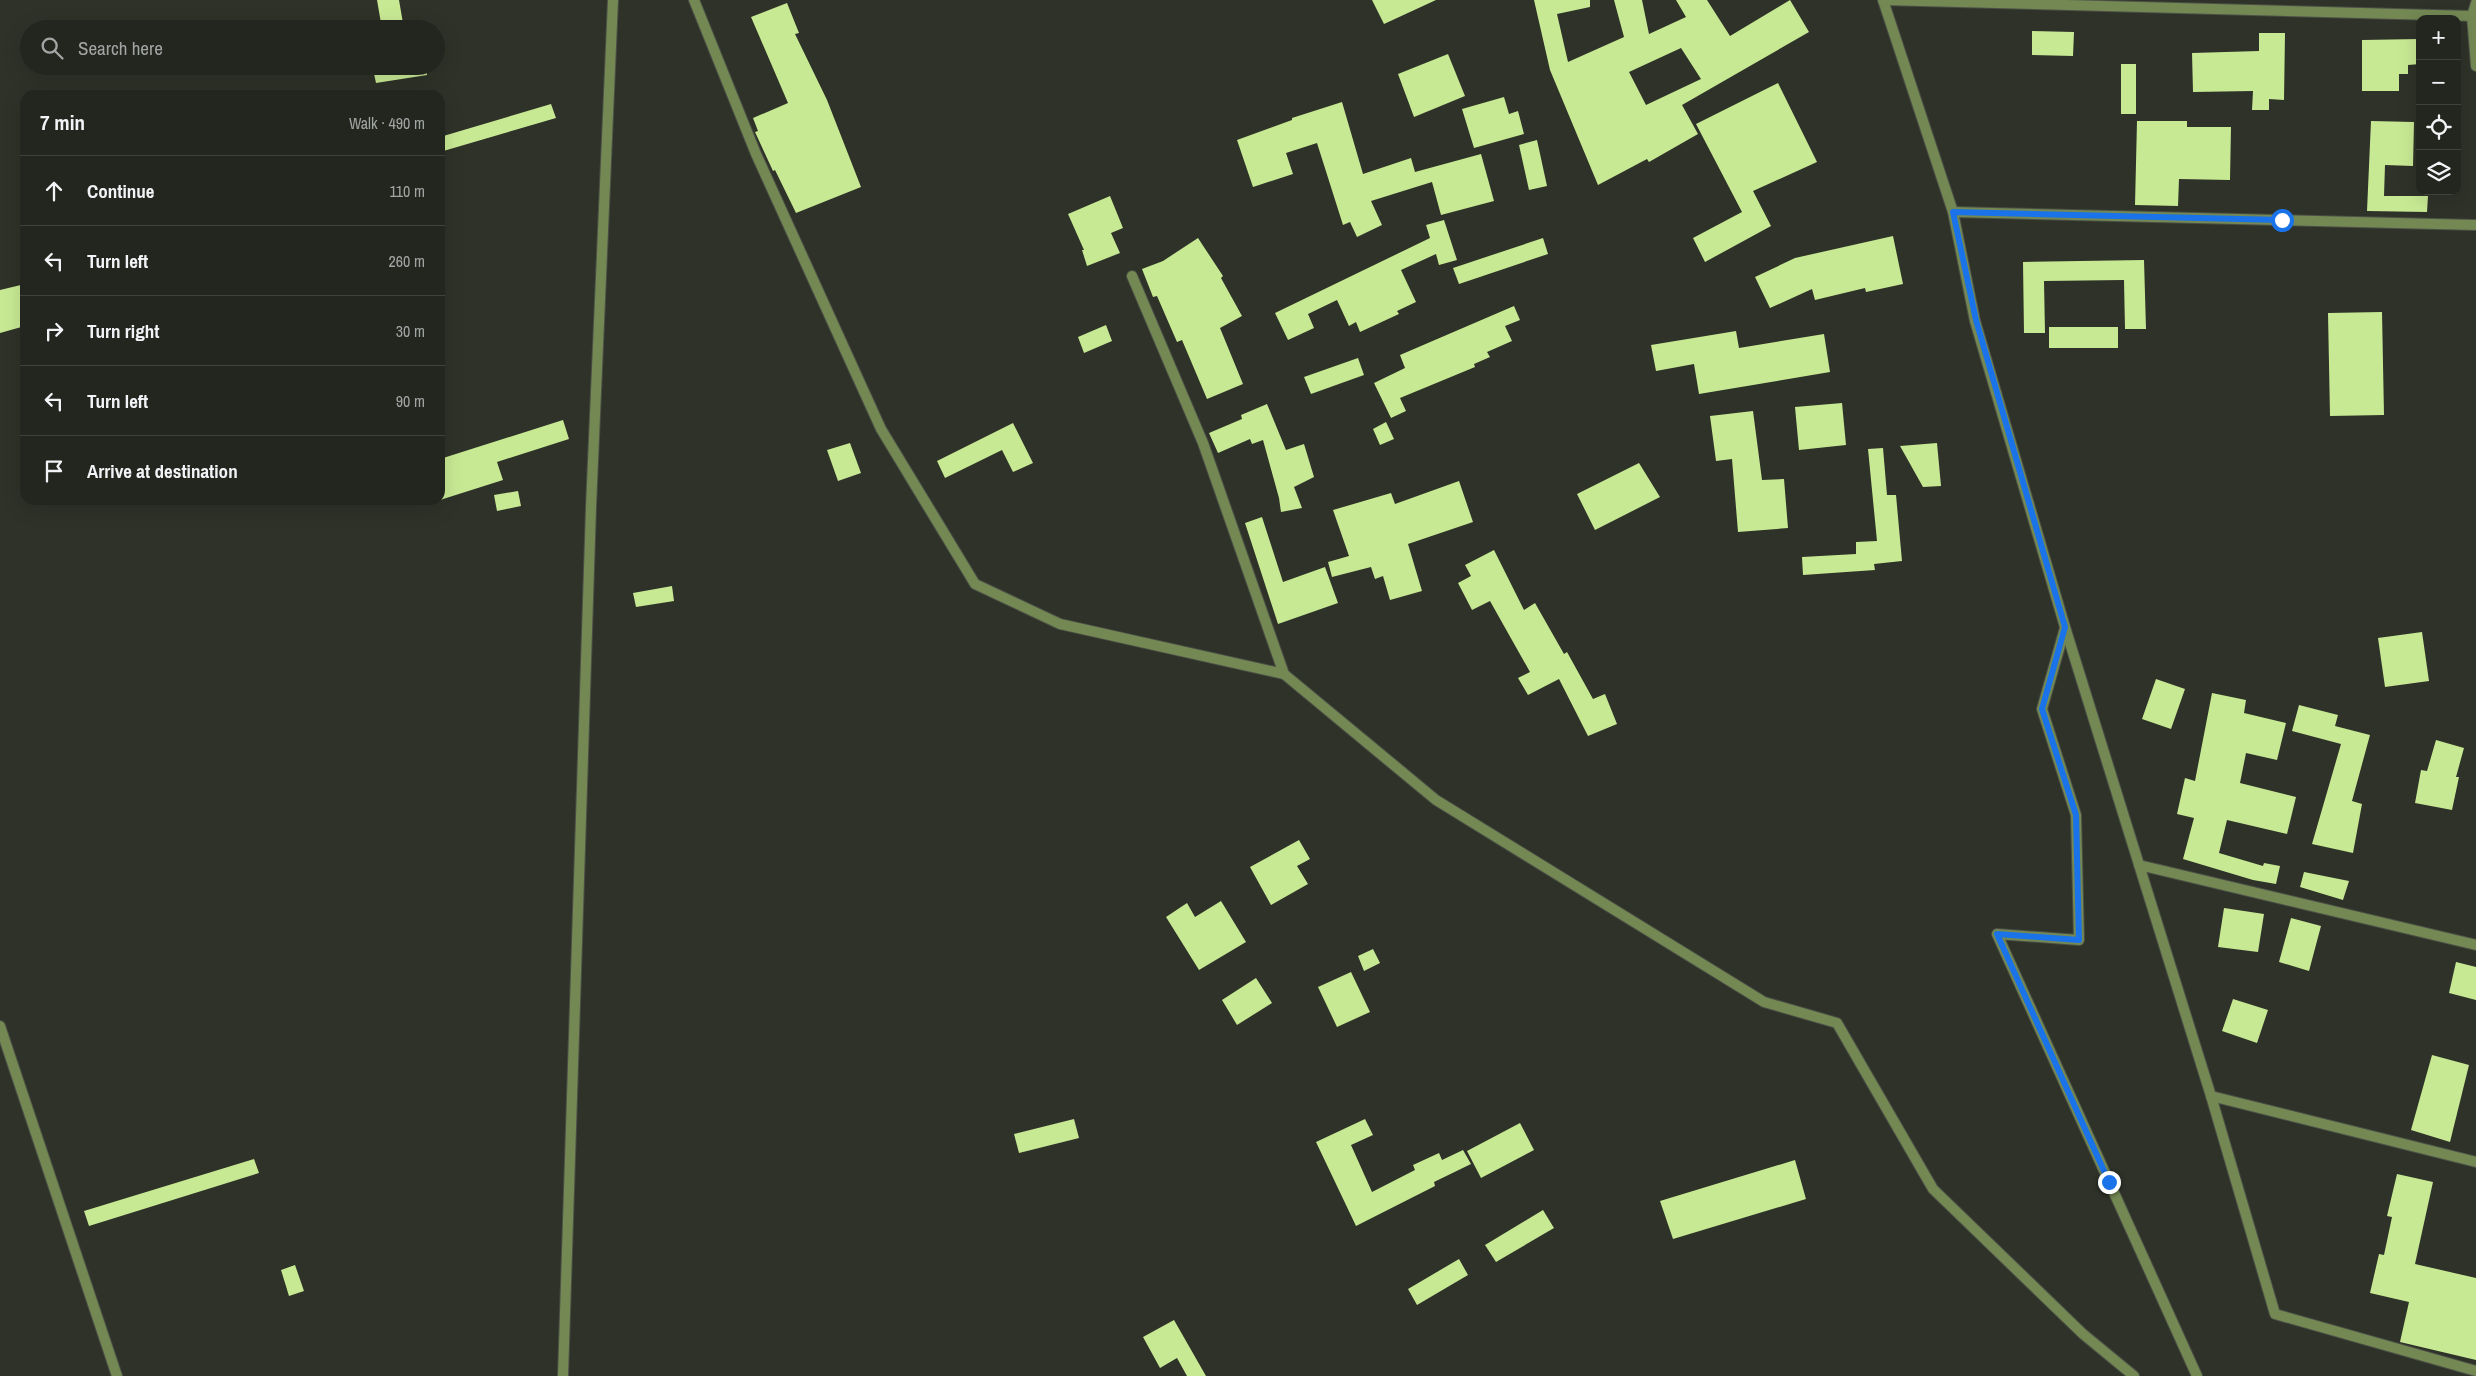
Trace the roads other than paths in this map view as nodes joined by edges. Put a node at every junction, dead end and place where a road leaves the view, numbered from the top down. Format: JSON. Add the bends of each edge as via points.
{"nodes":[{"id":1,"x":614,"y":0,"type":"edge"},
{"id":2,"x":694,"y":0,"type":"edge"},
{"id":3,"x":1883,"y":0,"type":"edge"},
{"id":4,"x":2476,"y":3,"type":"edge"},
{"id":5,"x":2472,"y":16,"type":"junction"},
{"id":6,"x":2476,"y":66,"type":"edge"},
{"id":7,"x":1953,"y":212,"type":"junction"},
{"id":8,"x":2476,"y":225,"type":"edge"},
{"id":9,"x":1132,"y":276,"type":"dead end"},
{"id":10,"x":2065,"y":627,"type":"junction"},
{"id":11,"x":1284,"y":674,"type":"junction"},
{"id":12,"x":2139,"y":865,"type":"junction"},
{"id":13,"x":2476,"y":945,"type":"edge"},
{"id":14,"x":0,"y":1026,"type":"edge"},
{"id":15,"x":2212,"y":1096,"type":"junction"},
{"id":16,"x":2476,"y":1162,"type":"edge"},
{"id":17,"x":2476,"y":1371,"type":"edge"},
{"id":18,"x":117,"y":1376,"type":"edge"},
{"id":19,"x":563,"y":1376,"type":"edge"},
{"id":20,"x":2134,"y":1376,"type":"edge"},
{"id":21,"x":2196,"y":1376,"type":"edge"}],
"edges":[{"from":1,"to":19,"type":"street","via":[[591,507]]},
{"from":2,"to":11,"type":"street","via":[[756,154],[882,429],[974,584],[1060,624]]},
{"from":3,"to":5,"type":"street"},
{"from":3,"to":7,"type":"street"},
{"from":4,"to":5,"type":"street"},
{"from":5,"to":6,"type":"street"},
{"from":7,"to":8,"type":"street"},
{"from":7,"to":10,"type":"street","via":[[1976,320]]},
{"from":9,"to":11,"type":"street","via":[[1203,443]]},
{"from":10,"to":12,"type":"street"},
{"from":10,"to":21,"type":"street","via":[[2042,709],[2076,815],[2079,940],[1997,934]]},
{"from":11,"to":20,"type":"street","via":[[1436,800],[1764,1002],[1836,1023],[1933,1189],[2083,1334]]},
{"from":12,"to":13,"type":"street"},
{"from":12,"to":15,"type":"street"},
{"from":14,"to":18,"type":"street"},
{"from":15,"to":16,"type":"street"},
{"from":15,"to":17,"type":"street","via":[[2275,1314]]}]}
